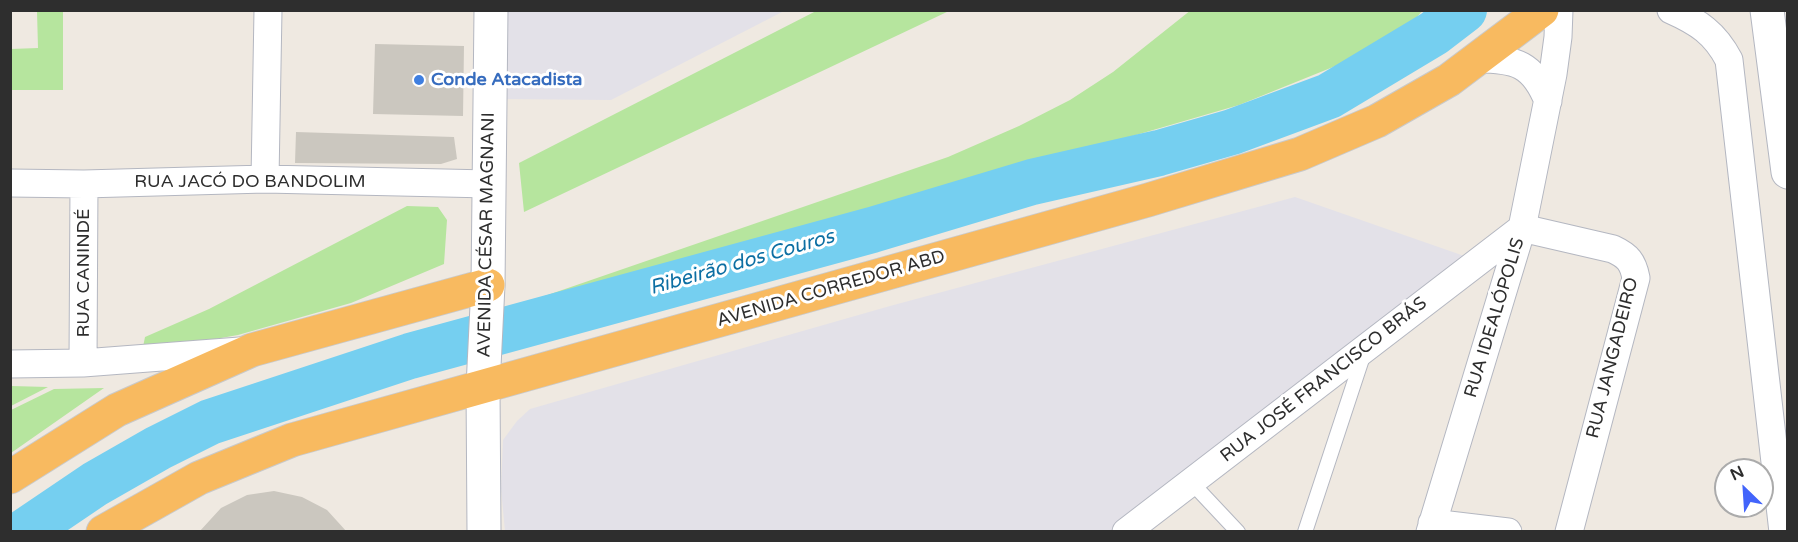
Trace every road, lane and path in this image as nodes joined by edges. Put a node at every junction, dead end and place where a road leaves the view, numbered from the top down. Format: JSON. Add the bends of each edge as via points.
{"nodes":[{"id":1,"x":268,"y":10,"type":"edge"},
{"id":2,"x":491,"y":10,"type":"edge"},
{"id":3,"x":1542,"y":10,"type":"edge"},
{"id":4,"x":1559,"y":10,"type":"edge"},
{"id":5,"x":1671,"y":10,"type":"edge"},
{"id":6,"x":1767,"y":10,"type":"edge"},
{"id":7,"x":1478,"y":59,"type":"junction"},
{"id":8,"x":1548,"y":101,"type":"junction"},
{"id":9,"x":1788,"y":172,"type":"edge"},
{"id":10,"x":265,"y":179,"type":"junction"},
{"id":11,"x":10,"y":183,"type":"edge"},
{"id":12,"x":84,"y":184,"type":"junction"},
{"id":13,"x":489,"y":184,"type":"junction"},
{"id":14,"x":1522,"y":228,"type":"junction"},
{"id":15,"x":488,"y":296,"type":"junction"},
{"id":16,"x":1366,"y":348,"type":"junction"},
{"id":17,"x":252,"y":350,"type":"junction"},
{"id":18,"x":83,"y":363,"type":"junction"},
{"id":19,"x":10,"y":364,"type":"edge"},
{"id":20,"x":484,"y":376,"type":"junction"},
{"id":21,"x":10,"y":477,"type":"edge"},
{"id":22,"x":1191,"y":482,"type":"junction"},
{"id":23,"x":1431,"y":527,"type":"edge"},
{"id":24,"x":103,"y":531,"type":"edge"},
{"id":25,"x":484,"y":531,"type":"edge"},
{"id":26,"x":1126,"y":531,"type":"edge"},
{"id":27,"x":1238,"y":531,"type":"edge"},
{"id":28,"x":1305,"y":531,"type":"edge"},
{"id":29,"x":1508,"y":531,"type":"edge"},
{"id":30,"x":1569,"y":531,"type":"edge"},
{"id":31,"x":1783,"y":531,"type":"edge"}],
"edges":[{"from":1,"to":10,"type":"street"},
{"from":2,"to":13,"type":"street","name":"AVENIDA CÉSAR MAGNANI"},
{"from":3,"to":7,"type":"highway","name":"AVENIDA CORREDOR ABD"},
{"from":4,"to":8,"type":"street","name":"RUA IDEALÓPOLIS"},
{"from":5,"to":31,"type":"street","via":[[1710,33],[1724,50],[1732,70]]},
{"from":6,"to":9,"type":"street"},
{"from":7,"to":8,"type":"street","via":[[1506,60],[1524,67],[1536,78]]},
{"from":7,"to":20,"type":"highway","name":"AVENIDA CORREDOR ABD","via":[[1377,121],[1300,154],[1148,200]]},
{"from":8,"to":14,"type":"street","name":"RUA IDEALÓPOLIS"},
{"from":10,"to":12,"type":"street","name":"RUA JACÓ DO BANDOLIM"},
{"from":10,"to":13,"type":"street","name":"RUA JACÓ DO BANDOLIM"},
{"from":11,"to":12,"type":"street","name":"RUA JACÓ DO BANDOLIM"},
{"from":12,"to":18,"type":"street","name":"RUA CANINDÉ"},
{"from":13,"to":15,"type":"street","name":"AVENIDA CÉSAR MAGNANI"},
{"from":14,"to":16,"type":"street","name":"RUA JOSÉ FRANCISCO BRÁS"},
{"from":14,"to":23,"type":"street","name":"RUA IDEALÓPOLIS"},
{"from":14,"to":30,"type":"street","name":"RUA JANGADEIRO","via":[[1613,249],[1626,255],[1634,265],[1636,278]]},
{"from":15,"to":17,"type":"highway"},
{"from":15,"to":20,"type":"street","name":"AVENIDA CÉSAR MAGNANI"},
{"from":16,"to":22,"type":"street","name":"RUA JOSÉ FRANCISCO BRÁS"},
{"from":16,"to":28,"type":"lane"},
{"from":17,"to":18,"type":"street","name":"RUA CANINDÉ"},
{"from":17,"to":21,"type":"highway","via":[[117,410]]},
{"from":18,"to":19,"type":"street","name":"RUA CANINDÉ"},
{"from":20,"to":24,"type":"highway","name":"AVENIDA CORREDOR ABD","via":[[292,440],[199,478]]},
{"from":20,"to":25,"type":"street","name":"AVENIDA CÉSAR MAGNANI"},
{"from":22,"to":26,"type":"street","name":"RUA JOSÉ FRANCISCO BRÁS"},
{"from":22,"to":27,"type":"lane"},
{"from":23,"to":29,"type":"street"}]}
